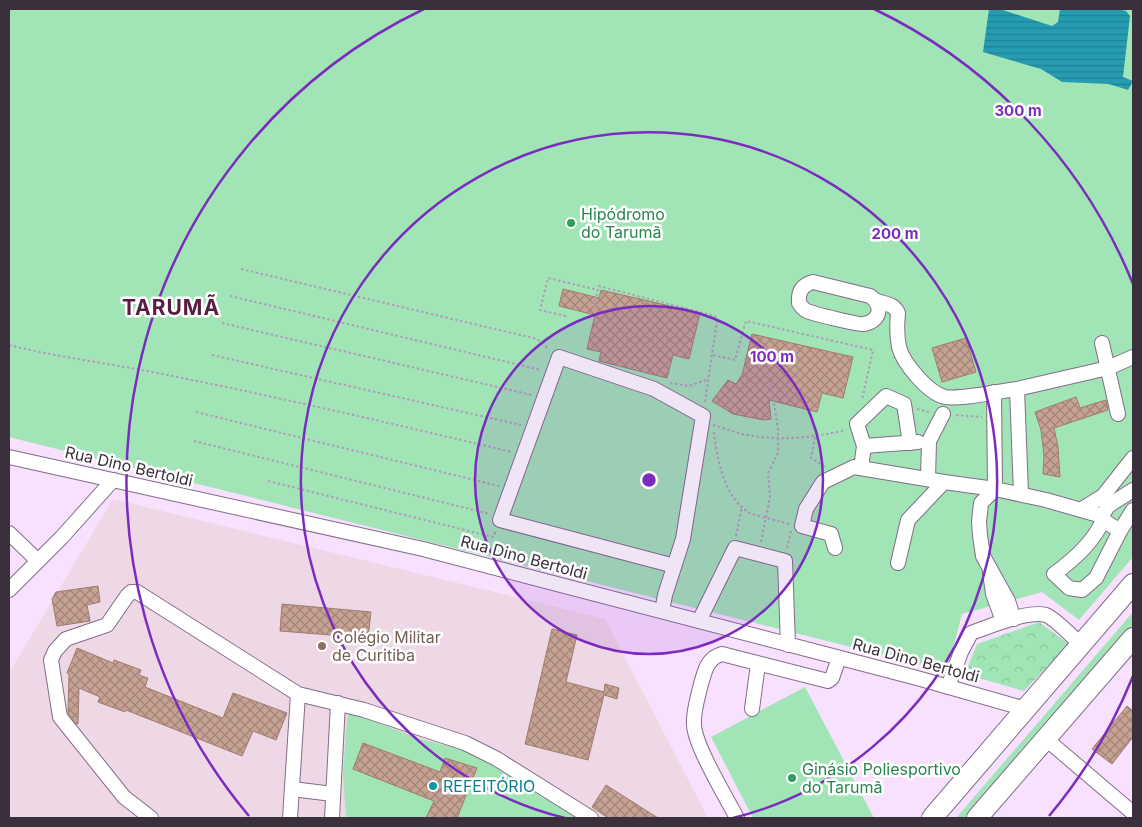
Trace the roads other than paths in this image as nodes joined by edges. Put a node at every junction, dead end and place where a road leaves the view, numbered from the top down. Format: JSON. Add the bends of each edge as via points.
{"nodes":[{"id":1,"x":877,"y":301,"type":"junction"},
{"id":2,"x":1102,"y":343,"type":"dead end"},
{"id":3,"x":1133,"y":358,"type":"edge"},
{"id":4,"x":1108,"y":368,"type":"junction"},
{"id":5,"x":1017,"y":389,"type":"junction"},
{"id":6,"x":994,"y":392,"type":"junction"},
{"id":7,"x":942,"y":414,"type":"dead end"},
{"id":8,"x":1118,"y":414,"type":"dead end"},
{"id":9,"x":929,"y":441,"type":"junction"},
{"id":10,"x":910,"y":443,"type":"junction"},
{"id":11,"x":864,"y":446,"type":"junction"},
{"id":12,"x":9,"y":457,"type":"edge"},
{"id":13,"x":1133,"y":458,"type":"edge"},
{"id":14,"x":862,"y":468,"type":"junction"},
{"id":15,"x":928,"y":479,"type":"junction"},
{"id":16,"x":113,"y":480,"type":"junction"},
{"id":17,"x":944,"y":482,"type":"junction"},
{"id":18,"x":966,"y":485,"type":"junction"},
{"id":19,"x":995,"y":489,"type":"junction"},
{"id":20,"x":1133,"y":490,"type":"edge"},
{"id":21,"x":1021,"y":494,"type":"junction"},
{"id":22,"x":981,"y":503,"type":"junction"},
{"id":23,"x":1082,"y":509,"type":"junction"},
{"id":24,"x":1133,"y":510,"type":"edge"},
{"id":25,"x":1102,"y":518,"type":"junction"},
{"id":26,"x":1120,"y":531,"type":"junction"},
{"id":27,"x":9,"y":533,"type":"edge"},
{"id":28,"x":835,"y":548,"type":"dead end"},
{"id":29,"x":38,"y":561,"type":"junction"},
{"id":30,"x":898,"y":563,"type":"dead end"},
{"id":31,"x":670,"y":566,"type":"junction"},
{"id":32,"x":1133,"y":584,"type":"edge"},
{"id":33,"x":9,"y":590,"type":"edge"},
{"id":34,"x":662,"y":611,"type":"junction"},
{"id":35,"x":1008,"y":620,"type":"junction"},
{"id":36,"x":698,"y":621,"type":"junction"},
{"id":37,"x":1133,"y":638,"type":"edge"},
{"id":38,"x":788,"y":645,"type":"junction"},
{"id":39,"x":1080,"y":645,"type":"junction"},
{"id":40,"x":839,"y":658,"type":"junction"},
{"id":41,"x":758,"y":664,"type":"junction"},
{"id":42,"x":948,"y":687,"type":"junction"},
{"id":43,"x":298,"y":694,"type":"junction"},
{"id":44,"x":338,"y":703,"type":"junction"},
{"id":45,"x":752,"y":709,"type":"dead end"},
{"id":46,"x":1026,"y":709,"type":"junction"},
{"id":47,"x":1046,"y":739,"type":"junction"},
{"id":48,"x":292,"y":789,"type":"junction"},
{"id":49,"x":333,"y":794,"type":"junction"},
{"id":50,"x":1133,"y":813,"type":"edge"},
{"id":51,"x":151,"y":818,"type":"edge"},
{"id":52,"x":290,"y":818,"type":"edge"},
{"id":53,"x":332,"y":818,"type":"edge"},
{"id":54,"x":591,"y":818,"type":"edge"},
{"id":55,"x":737,"y":818,"type":"edge"},
{"id":56,"x":932,"y":818,"type":"edge"},
{"id":57,"x":977,"y":818,"type":"edge"}],
"edges":[{"from":1,"to":1,"type":"street","via":[[858,292],[813,282],[801,289],[798,295],[799,303],[806,311],[861,325],[874,320],[879,307]]},
{"from":1,"to":6,"type":"street","via":[[896,308],[899,348],[910,369],[928,388],[944,397]]},
{"from":2,"to":4,"type":"street"},
{"from":3,"to":4,"type":"street"},
{"from":4,"to":5,"type":"street"},
{"from":4,"to":8,"type":"street"},
{"from":5,"to":6,"type":"street"},
{"from":5,"to":21,"type":"street"},
{"from":6,"to":19,"type":"street"},
{"from":7,"to":9,"type":"street"},
{"from":9,"to":10,"type":"street"},
{"from":9,"to":15,"type":"street"},
{"from":10,"to":11,"type":"street"},
{"from":10,"to":11,"type":"street","via":[[904,404],[886,396],[857,424]]},
{"from":11,"to":14,"type":"street"},
{"from":12,"to":16,"type":"street","name":"Rua Dino Bertoldi"},
{"from":13,"to":23,"type":"street","via":[[1103,496]]},
{"from":14,"to":15,"type":"street"},
{"from":14,"to":28,"type":"street","via":[[854,467],[823,482],[806,508],[802,526],[831,534]]},
{"from":15,"to":17,"type":"street"},
{"from":16,"to":29,"type":"street"},
{"from":16,"to":34,"type":"street","name":"Rua Dino Bertoldi","via":[[423,549]]},
{"from":17,"to":18,"type":"street"},
{"from":17,"to":30,"type":"street","via":[[908,520]]},
{"from":18,"to":19,"type":"street"},
{"from":18,"to":22,"type":"street"},
{"from":19,"to":21,"type":"street"},
{"from":19,"to":22,"type":"street"},
{"from":20,"to":25,"type":"street","via":[[1108,506]]},
{"from":21,"to":23,"type":"street"},
{"from":22,"to":35,"type":"street","via":[[978,522],[983,556],[1008,602]]},
{"from":23,"to":25,"type":"street"},
{"from":24,"to":26,"type":"street"},
{"from":25,"to":26,"type":"street"},
{"from":25,"to":26,"type":"street","via":[[1094,536],[1054,574],[1069,588],[1082,590],[1096,578]]},
{"from":27,"to":29,"type":"street"},
{"from":29,"to":33,"type":"street"},
{"from":31,"to":31,"type":"street","via":[[683,539],[703,416],[654,389],[559,357],[501,518]]},
{"from":31,"to":34,"type":"street","via":[[679,574]]},
{"from":32,"to":39,"type":"highway"},
{"from":34,"to":36,"type":"street","name":"Rua Dino Bertoldi"},
{"from":35,"to":39,"type":"street","via":[[1034,614],[1047,615]]},
{"from":35,"to":42,"type":"street","via":[[971,633]]},
{"from":36,"to":38,"type":"street","name":"Rua Dino Bertoldi"},
{"from":36,"to":38,"type":"street","via":[[735,548],[785,561]]},
{"from":37,"to":47,"type":"highway"},
{"from":38,"to":40,"type":"street","name":"Rua Dino Bertoldi"},
{"from":39,"to":46,"type":"highway"},
{"from":40,"to":41,"type":"street","via":[[832,678],[828,680]]},
{"from":40,"to":42,"type":"street","name":"Rua Dino Bertoldi"},
{"from":41,"to":45,"type":"street"},
{"from":41,"to":55,"type":"street","via":[[722,654],[714,656],[704,672],[693,715],[698,742]]},
{"from":42,"to":46,"type":"street","name":"Rua Dino Bertoldi"},
{"from":43,"to":44,"type":"street"},
{"from":43,"to":48,"type":"street"},
{"from":43,"to":51,"type":"street","via":[[137,592],[127,596],[107,625],[66,639],[51,660],[60,717],[124,797]]},
{"from":44,"to":49,"type":"street"},
{"from":44,"to":54,"type":"street","via":[[465,743],[497,759]]},
{"from":46,"to":56,"type":"highway"},
{"from":47,"to":50,"type":"street"},
{"from":47,"to":57,"type":"highway"},
{"from":48,"to":49,"type":"street"},
{"from":48,"to":52,"type":"street"},
{"from":49,"to":53,"type":"street"}]}
